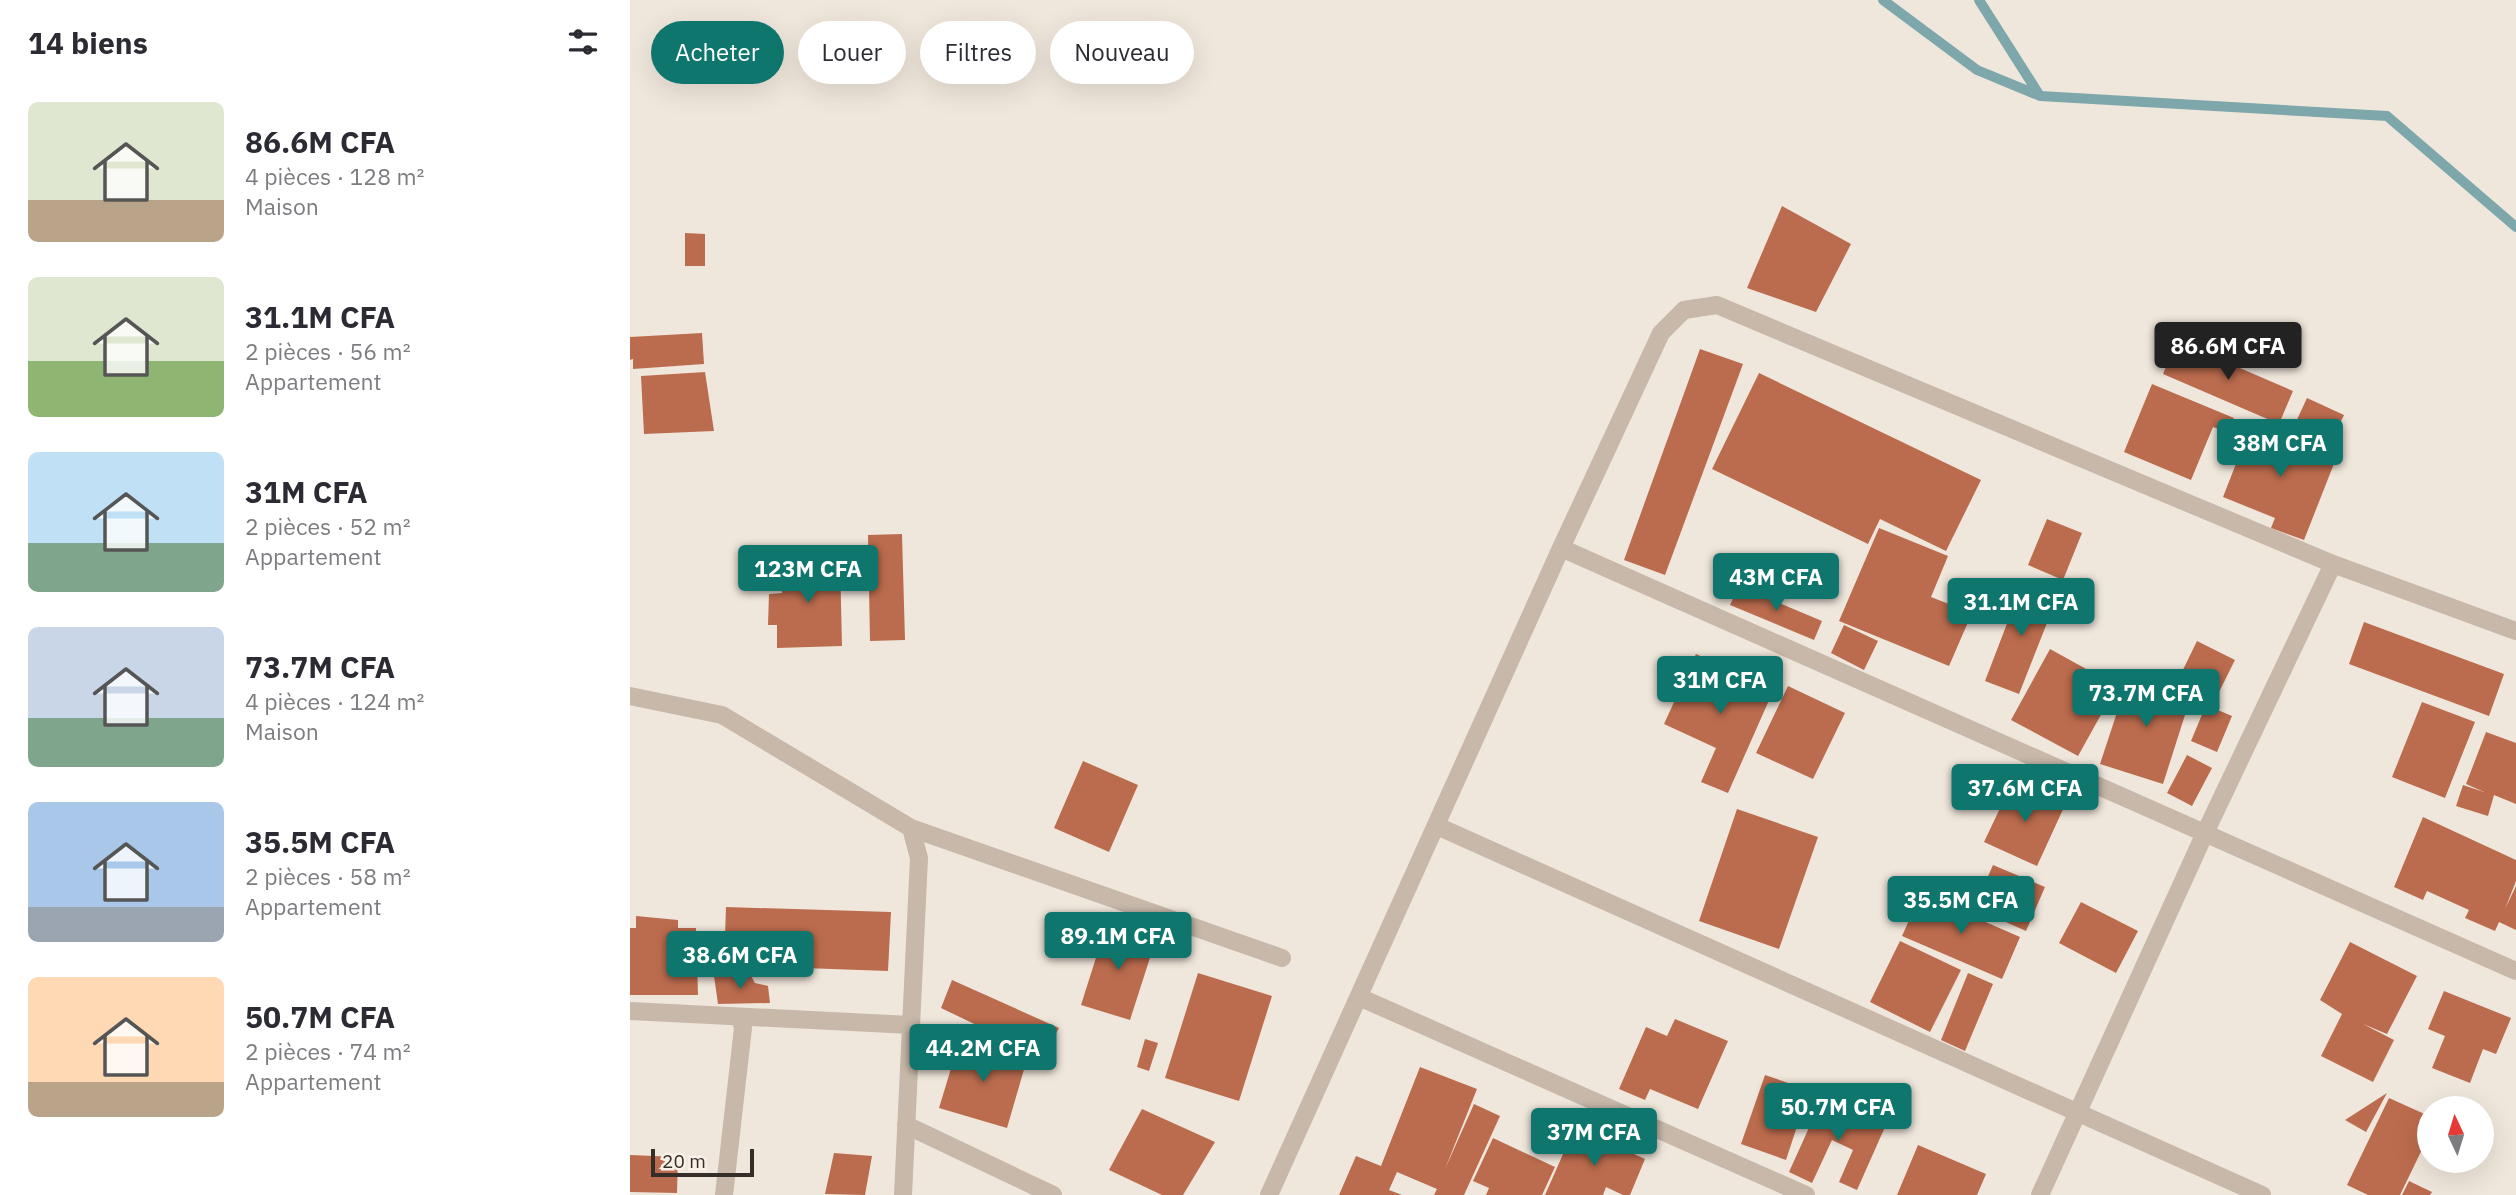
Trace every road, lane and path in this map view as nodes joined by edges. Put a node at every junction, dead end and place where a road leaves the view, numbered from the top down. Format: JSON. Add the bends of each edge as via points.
{"nodes":[{"id":1,"x":1561,"y":548,"type":"junction"},
{"id":2,"x":2333,"y":564,"type":"junction"},
{"id":3,"x":2516,"y":631,"type":"edge"},
{"id":4,"x":630,"y":696,"type":"edge"},
{"id":5,"x":1437,"y":827,"type":"junction"},
{"id":6,"x":911,"y":828,"type":"junction"},
{"id":7,"x":2205,"y":832,"type":"junction"},
{"id":8,"x":1282,"y":958,"type":"dead end"},
{"id":9,"x":2516,"y":971,"type":"edge"},
{"id":10,"x":1359,"y":998,"type":"junction"},
{"id":11,"x":630,"y":1011,"type":"edge"},
{"id":12,"x":740,"y":1017,"type":"junction"},
{"id":13,"x":910,"y":1025,"type":"junction"},
{"id":14,"x":2076,"y":1114,"type":"junction"},
{"id":15,"x":906,"y":1125,"type":"junction"},
{"id":16,"x":724,"y":1195,"type":"edge"},
{"id":17,"x":902,"y":1195,"type":"edge"},
{"id":18,"x":1053,"y":1195,"type":"edge"},
{"id":19,"x":1269,"y":1195,"type":"edge"},
{"id":20,"x":1806,"y":1195,"type":"edge"},
{"id":21,"x":2040,"y":1195,"type":"edge"},
{"id":22,"x":2262,"y":1195,"type":"edge"}],
"edges":[{"from":1,"to":2,"type":"street","via":[[1661,333],[1684,310],[1717,306]]},
{"from":1,"to":5,"type":"street"},
{"from":1,"to":7,"type":"street"},
{"from":2,"to":3,"type":"street"},
{"from":2,"to":7,"type":"street"},
{"from":4,"to":6,"type":"street","via":[[722,715]]},
{"from":5,"to":10,"type":"street"},
{"from":5,"to":14,"type":"street"},
{"from":6,"to":8,"type":"street"},
{"from":6,"to":13,"type":"street","via":[[919,858]]},
{"from":7,"to":9,"type":"street"},
{"from":7,"to":14,"type":"street"},
{"from":10,"to":19,"type":"street"},
{"from":10,"to":20,"type":"street"},
{"from":11,"to":12,"type":"street"},
{"from":12,"to":13,"type":"street"},
{"from":12,"to":16,"type":"street","via":[[743,1028]]},
{"from":13,"to":15,"type":"street"},
{"from":14,"to":21,"type":"street"},
{"from":14,"to":22,"type":"street"},
{"from":15,"to":17,"type":"street"},
{"from":15,"to":18,"type":"street"}]}
